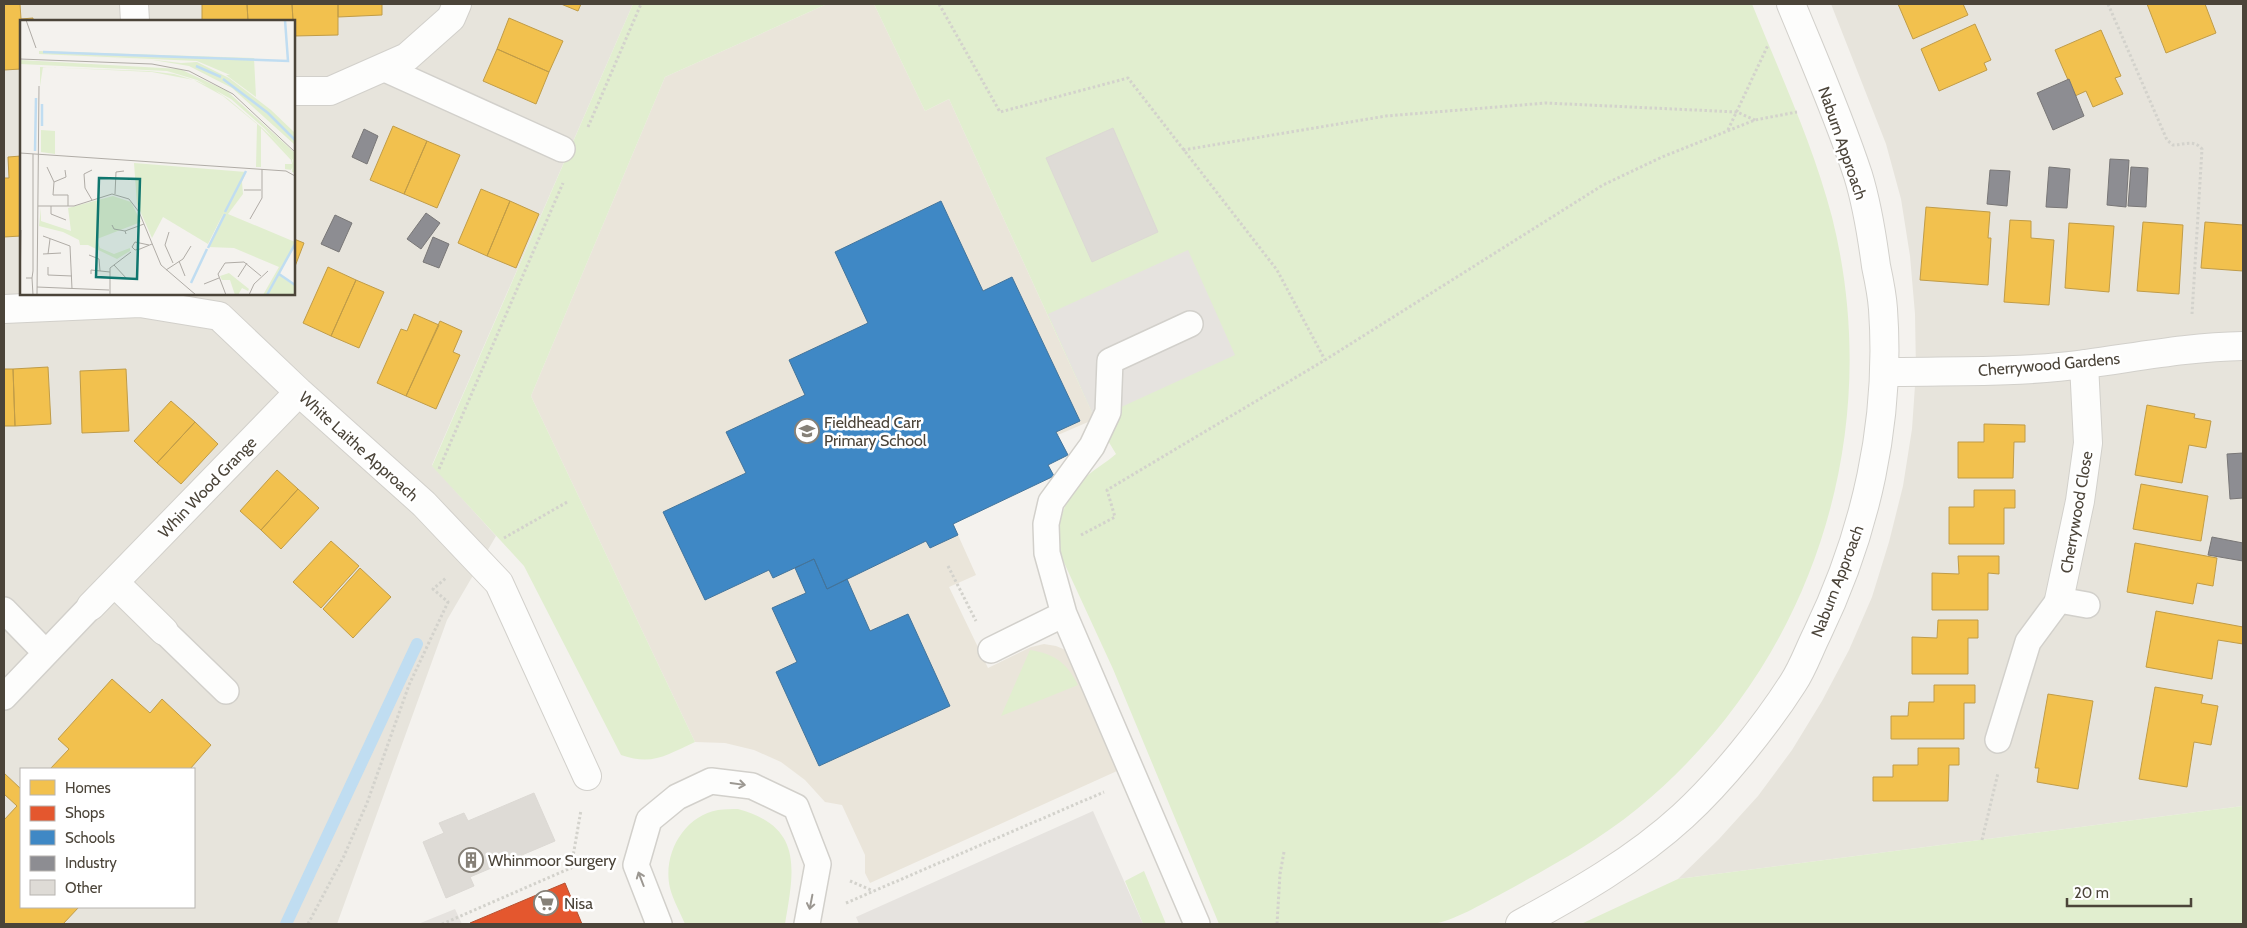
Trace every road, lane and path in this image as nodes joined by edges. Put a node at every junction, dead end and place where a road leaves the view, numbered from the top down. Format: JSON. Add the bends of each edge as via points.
{"nodes":[{"id":1,"x":134,"y":4,"type":"edge"},
{"id":2,"x":457,"y":4,"type":"edge"},
{"id":3,"x":641,"y":4,"type":"edge"},
{"id":4,"x":939,"y":4,"type":"edge"},
{"id":5,"x":1790,"y":4,"type":"edge"},
{"id":6,"x":2108,"y":4,"type":"edge"},
{"id":7,"x":135,"y":20,"type":"edge"},
{"id":8,"x":1770,"y":40,"type":"dead end"},
{"id":9,"x":383,"y":68,"type":"junction"},
{"id":10,"x":295,"y":91,"type":"edge"},
{"id":11,"x":1832,"y":103,"type":"junction"},
{"id":12,"x":1737,"y":112,"type":"junction"},
{"id":13,"x":1755,"y":120,"type":"junction"},
{"id":14,"x":587,"y":128,"type":"dead end"},
{"id":15,"x":1728,"y":130,"type":"junction"},
{"id":16,"x":562,"y":149,"type":"dead end"},
{"id":17,"x":1183,"y":150,"type":"junction"},
{"id":18,"x":564,"y":182,"type":"dead end"},
{"id":19,"x":140,"y":299,"type":"edge"},
{"id":20,"x":4,"y":309,"type":"edge"},
{"id":21,"x":1190,"y":324,"type":"dead end"},
{"id":22,"x":2243,"y":346,"type":"edge"},
{"id":23,"x":2190,"y":348,"type":"junction"},
{"id":24,"x":1325,"y":360,"type":"junction"},
{"id":25,"x":2084,"y":364,"type":"junction"},
{"id":26,"x":1884,"y":372,"type":"junction"},
{"id":27,"x":299,"y":392,"type":"junction"},
{"id":28,"x":424,"y":504,"type":"junction"},
{"id":29,"x":1115,"y":517,"type":"dead end"},
{"id":30,"x":948,"y":566,"type":"dead end"},
{"id":31,"x":115,"y":582,"type":"junction"},
{"id":32,"x":2059,"y":600,"type":"junction"},
{"id":33,"x":448,"y":602,"type":"dead end"},
{"id":34,"x":2087,"y":605,"type":"dead end"},
{"id":35,"x":91,"y":606,"type":"joint"},
{"id":36,"x":4,"y":610,"type":"edge"},
{"id":37,"x":1064,"y":614,"type":"junction"},
{"id":38,"x":164,"y":631,"type":"joint"},
{"id":39,"x":991,"y":650,"type":"joint"},
{"id":40,"x":46,"y":653,"type":"junction"},
{"id":41,"x":226,"y":691,"type":"dead end"},
{"id":42,"x":4,"y":697,"type":"edge"},
{"id":43,"x":1998,"y":740,"type":"joint"},
{"id":44,"x":587,"y":776,"type":"joint"},
{"id":45,"x":1134,"y":779,"type":"junction"},
{"id":46,"x":1982,"y":840,"type":"dead end"},
{"id":47,"x":1284,"y":852,"type":"dead end"},
{"id":48,"x":850,"y":881,"type":"dead end"},
{"id":49,"x":874,"y":892,"type":"junction"},
{"id":50,"x":807,"y":922,"type":"edge"},
{"id":51,"x":308,"y":924,"type":"edge"},
{"id":52,"x":442,"y":924,"type":"edge"},
{"id":53,"x":658,"y":924,"type":"edge"},
{"id":54,"x":1197,"y":924,"type":"edge"},
{"id":55,"x":1277,"y":924,"type":"edge"},
{"id":56,"x":1520,"y":924,"type":"edge"}],
"edges":[{"from":1,"to":7,"type":"street"},
{"from":2,"to":9,"type":"street","via":[[451,18],[407,58]]},
{"from":3,"to":14,"type":"path"},
{"from":4,"to":17,"type":"path","via":[[1000,112],[1128,78]]},
{"from":5,"to":11,"type":"street","name":"Naburn Approach"},
{"from":6,"to":23,"type":"path","via":[[2167,140],[2173,145],[2199,144],[2202,149]]},
{"from":8,"to":12,"type":"path"},
{"from":9,"to":10,"type":"street","via":[[330,91]]},
{"from":9,"to":16,"type":"lane"},
{"from":11,"to":13,"type":"path"},
{"from":11,"to":26,"type":"street","name":"Naburn Approach","via":[[1858,178],[1873,247],[1883,307]]},
{"from":12,"to":13,"type":"path"},
{"from":12,"to":15,"type":"path"},
{"from":12,"to":17,"type":"path","via":[[1546,103],[1386,116]]},
{"from":13,"to":15,"type":"path"},
{"from":15,"to":24,"type":"path","via":[[1603,185]]},
{"from":17,"to":24,"type":"path","via":[[1277,270]]},
{"from":18,"to":28,"type":"path"},
{"from":19,"to":20,"type":"street","name":"White Laithe Approach"},
{"from":19,"to":27,"type":"street","name":"White Laithe Approach","via":[[219,316]]},
{"from":21,"to":37,"type":"lane","via":[[1110,361],[1108,412],[1092,446],[1051,502],[1046,524],[1047,553]]},
{"from":22,"to":23,"type":"street","name":"Cherrywood Gardens"},
{"from":23,"to":25,"type":"street","name":"Cherrywood Gardens"},
{"from":24,"to":29,"type":"path","via":[[1107,490]]},
{"from":25,"to":26,"type":"street","name":"Cherrywood Gardens"},
{"from":25,"to":32,"type":"street","name":"Cherrywood Close","via":[[2088,443],[2080,501]]},
{"from":26,"to":56,"type":"street","name":"Naburn Approach","via":[[1880,430],[1869,489],[1851,554],[1794,682],[1717,782],[1682,817],[1633,856],[1580,891]]},
{"from":27,"to":28,"type":"street","name":"White Laithe Approach"},
{"from":27,"to":31,"type":"street","name":"Whin Wood Grange"},
{"from":28,"to":44,"type":"street","name":"White Laithe Approach","via":[[499,583]]},
{"from":30,"to":39,"type":"path"},
{"from":31,"to":35,"type":"street","name":"Whin Wood Grange"},
{"from":31,"to":38,"type":"street"},
{"from":32,"to":34,"type":"lane"},
{"from":32,"to":43,"type":"lane","via":[[2028,642]]},
{"from":33,"to":51,"type":"path","via":[[409,685],[344,856]]},
{"from":35,"to":40,"type":"lane","name":"Whin Wood Grange"},
{"from":36,"to":40,"type":"lane"},
{"from":37,"to":39,"type":"lane"},
{"from":37,"to":45,"type":"lane"},
{"from":38,"to":41,"type":"lane"},
{"from":40,"to":42,"type":"lane","name":"Whin Wood Grange"},
{"from":43,"to":46,"type":"path","via":[[1998,774]]},
{"from":44,"to":52,"type":"path","via":[[572,868]]},
{"from":45,"to":49,"type":"path"},
{"from":45,"to":54,"type":"lane"},
{"from":47,"to":55,"type":"path"},
{"from":48,"to":49,"type":"path"},
{"from":49,"to":50,"type":"path"},
{"from":53,"to":50,"type":"lane","one_way":true,"via":[[636,866],[649,820],[677,797],[712,781],[752,786],[796,807],[818,864]]}]}
